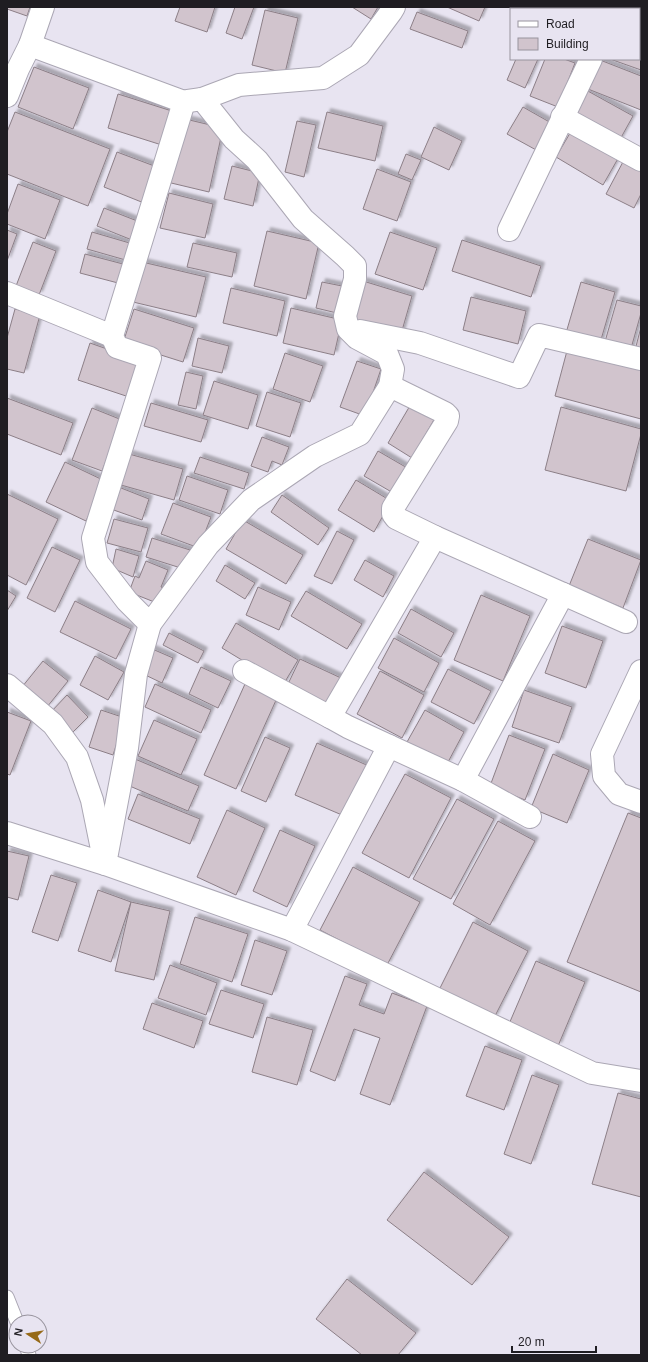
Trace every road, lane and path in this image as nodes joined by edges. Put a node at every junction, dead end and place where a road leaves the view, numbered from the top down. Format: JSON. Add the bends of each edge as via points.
{"nodes":[{"id":1,"x":43,"y":7,"type":"edge"},
{"id":2,"x":394,"y":7,"type":"edge"},
{"id":3,"x":30,"y":45,"type":"junction"},
{"id":4,"x":591,"y":60,"type":"edge"},
{"id":5,"x":13,"y":66,"type":"edge"},
{"id":6,"x":7,"y":96,"type":"edge"},
{"id":7,"x":193,"y":100,"type":"junction"},
{"id":8,"x":562,"y":117,"type":"junction"},
{"id":9,"x":641,"y":160,"type":"edge"},
{"id":10,"x":508,"y":230,"type":"dead end"},
{"id":11,"x":7,"y":293,"type":"edge"},
{"id":12,"x":348,"y":329,"type":"junction"},
{"id":13,"x":112,"y":336,"type":"junction"},
{"id":14,"x":641,"y":359,"type":"edge"},
{"id":15,"x":390,"y":386,"type":"junction"},
{"id":16,"x":435,"y":537,"type":"junction"},
{"id":17,"x":562,"y":594,"type":"junction"},
{"id":18,"x":626,"y":622,"type":"dead end"},
{"id":19,"x":150,"y":624,"type":"junction"},
{"id":20,"x":244,"y":670,"type":"dead end"},
{"id":21,"x":641,"y":671,"type":"edge"},
{"id":22,"x":7,"y":685,"type":"edge"},
{"id":23,"x":330,"y":717,"type":"junction"},
{"id":24,"x":389,"y":746,"type":"junction"},
{"id":25,"x":463,"y":780,"type":"junction"},
{"id":26,"x":641,"y":802,"type":"edge"},
{"id":27,"x":530,"y":816,"type":"dead end"},
{"id":28,"x":7,"y":833,"type":"edge"},
{"id":29,"x":105,"y":864,"type":"junction"},
{"id":30,"x":292,"y":930,"type":"junction"},
{"id":31,"x":641,"y":1081,"type":"edge"},
{"id":32,"x":7,"y":1297,"type":"edge"},
{"id":33,"x":14,"y":1314,"type":"edge"}],
"edges":[{"from":1,"to":3,"type":"street"},
{"from":2,"to":7,"type":"street","via":[[359,55],[323,78],[239,85]]},
{"from":3,"to":5,"type":"street"},
{"from":3,"to":7,"type":"street"},
{"from":4,"to":8,"type":"street"},
{"from":5,"to":6,"type":"street"},
{"from":7,"to":12,"type":"street","via":[[256,160],[303,219],[355,266],[355,279],[345,316]]},
{"from":7,"to":13,"type":"street"},
{"from":8,"to":9,"type":"street"},
{"from":8,"to":10,"type":"street"},
{"from":11,"to":13,"type":"street"},
{"from":12,"to":14,"type":"street","via":[[420,343],[519,377],[539,335]]},
{"from":12,"to":15,"type":"street","via":[[357,338],[387,354],[393,369]]},
{"from":13,"to":19,"type":"street","via":[[117,347],[150,358],[93,538],[96,562],[127,601]]},
{"from":15,"to":16,"type":"street","via":[[448,416],[393,508],[396,518]]},
{"from":15,"to":19,"type":"street","via":[[360,434],[315,456],[251,500],[208,545]]},
{"from":16,"to":17,"type":"street"},
{"from":16,"to":23,"type":"street"},
{"from":17,"to":18,"type":"street"},
{"from":17,"to":25,"type":"street"},
{"from":19,"to":29,"type":"street","via":[[136,674],[127,748]]},
{"from":20,"to":23,"type":"street"},
{"from":21,"to":26,"type":"street","via":[[602,754],[604,776],[619,794]]},
{"from":22,"to":29,"type":"street","via":[[53,724],[77,757],[92,800]]},
{"from":23,"to":24,"type":"street"},
{"from":24,"to":25,"type":"street"},
{"from":24,"to":30,"type":"street"},
{"from":25,"to":27,"type":"street"},
{"from":28,"to":29,"type":"street"},
{"from":29,"to":30,"type":"street"},
{"from":30,"to":31,"type":"street","via":[[592,1073]]},
{"from":32,"to":33,"type":"lane"}]}
